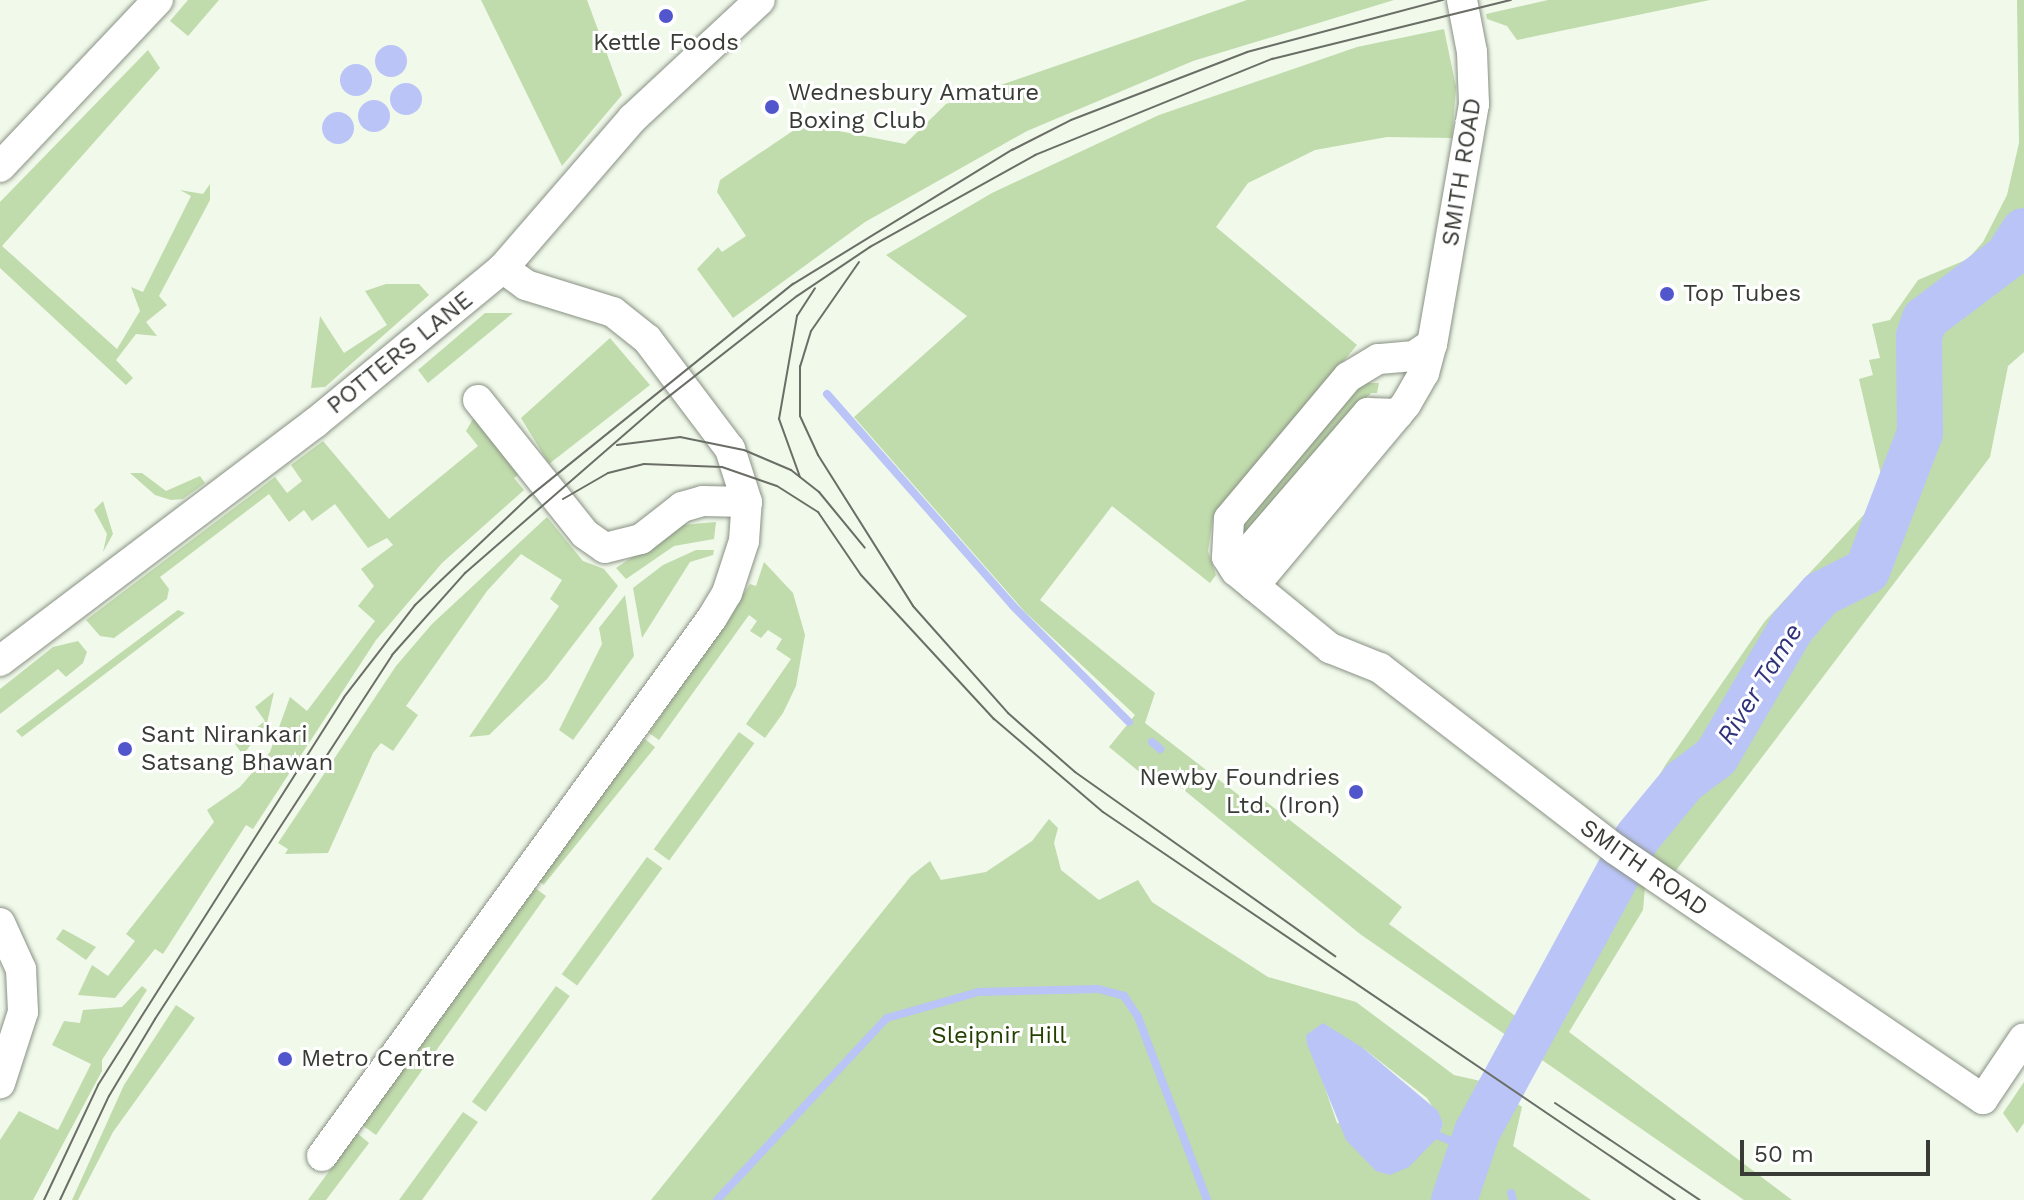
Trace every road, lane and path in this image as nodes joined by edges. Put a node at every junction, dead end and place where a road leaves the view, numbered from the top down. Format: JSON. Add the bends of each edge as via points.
{"nodes":[{"id":1,"x":158,"y":0,"type":"edge"},
{"id":2,"x":760,"y":0,"type":"edge"},
{"id":3,"x":1462,"y":0,"type":"edge"},
{"id":4,"x":0,"y":167,"type":"edge"},
{"id":5,"x":503,"y":268,"type":"junction"},
{"id":6,"x":1432,"y":344,"type":"junction"},
{"id":7,"x":478,"y":400,"type":"dead end"},
{"id":8,"x":747,"y":502,"type":"junction"},
{"id":9,"x":1244,"y":577,"type":"junction"},
{"id":10,"x":0,"y":661,"type":"edge"},
{"id":11,"x":0,"y":923,"type":"edge"},
{"id":12,"x":2024,"y":1038,"type":"edge"},
{"id":13,"x":0,"y":1083,"type":"edge"},
{"id":14,"x":322,"y":1156,"type":"dead end"}],
"edges":[{"from":1,"to":4,"type":"street"},
{"from":2,"to":5,"type":"street","name":"POTTERS LANE","via":[[633,118]]},
{"from":3,"to":6,"type":"street","name":"SMITH ROAD","via":[[1474,104]]},
{"from":5,"to":8,"type":"street","via":[[526,285],[590,303],[632,324],[730,449]]},
{"from":5,"to":10,"type":"street","name":"POTTERS LANE","via":[[311,426]]},
{"from":6,"to":9,"type":"street","name":"SMITH ROAD","via":[[1424,373],[1398,414]]},
{"from":6,"to":9,"type":"street","via":[[1414,356],[1378,359],[1348,377],[1229,519],[1225,540]]},
{"from":7,"to":8,"type":"street","via":[[585,534],[605,548],[641,539],[682,507],[703,501]]},
{"from":8,"to":14,"type":"street","via":[[736,570],[712,618]]},
{"from":9,"to":12,"type":"street","name":"SMITH ROAD","via":[[1330,648],[1380,668],[1615,849],[1983,1099]]},
{"from":11,"to":13,"type":"street","via":[[21,969],[23,1012]]}]}
